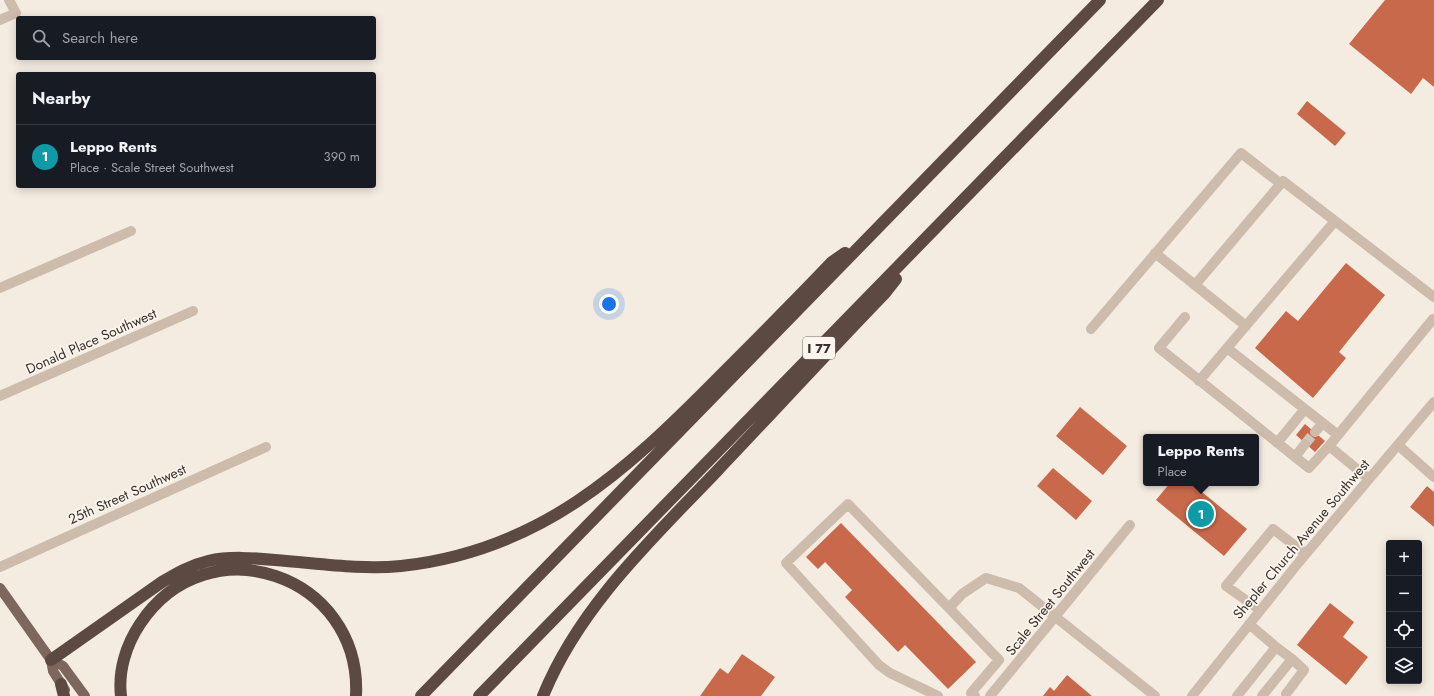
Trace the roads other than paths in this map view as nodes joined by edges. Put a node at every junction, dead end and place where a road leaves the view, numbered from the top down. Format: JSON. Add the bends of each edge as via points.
{"nodes":[{"id":1,"x":9,"y":0,"type":"edge"},
{"id":2,"x":1100,"y":0,"type":"edge"},
{"id":3,"x":1158,"y":0,"type":"edge"},
{"id":4,"x":0,"y":20,"type":"edge"},
{"id":5,"x":1281,"y":184,"type":"junction"},
{"id":6,"x":956,"y":207,"type":"junction"},
{"id":7,"x":1335,"y":221,"type":"junction"},
{"id":8,"x":131,"y":231,"type":"dead end"},
{"id":9,"x":872,"y":234,"type":"junction"},
{"id":10,"x":1155,"y":253,"type":"junction"},
{"id":11,"x":1195,"y":285,"type":"junction"},
{"id":12,"x":0,"y":288,"type":"edge"},
{"id":13,"x":1434,"y":297,"type":"edge"},
{"id":14,"x":193,"y":311,"type":"dead end"},
{"id":15,"x":1185,"y":317,"type":"dead end"},
{"id":16,"x":1434,"y":319,"type":"edge"},
{"id":17,"x":1246,"y":326,"type":"junction"},
{"id":18,"x":1091,"y":329,"type":"dead end"},
{"id":19,"x":1227,"y":348,"type":"junction"},
{"id":20,"x":1199,"y":381,"type":"junction"},
{"id":21,"x":0,"y":395,"type":"edge"},
{"id":22,"x":1434,"y":402,"type":"edge"},
{"id":23,"x":1305,"y":409,"type":"junction"},
{"id":24,"x":1323,"y":423,"type":"junction"},
{"id":25,"x":1315,"y":432,"type":"tunnel mouth"},
{"id":26,"x":1338,"y":435,"type":"junction"},
{"id":27,"x":1277,"y":443,"type":"junction"},
{"id":28,"x":1305,"y":444,"type":"tunnel mouth"},
{"id":29,"x":1398,"y":445,"type":"junction"},
{"id":30,"x":1329,"y":446,"type":"junction"},
{"id":31,"x":266,"y":447,"type":"dead end"},
{"id":32,"x":1295,"y":457,"type":"junction"},
{"id":33,"x":1434,"y":477,"type":"edge"},
{"id":34,"x":1369,"y":479,"type":"junction"},
{"id":35,"x":1130,"y":525,"type":"dead end"},
{"id":36,"x":1306,"y":554,"type":"junction"},
{"id":37,"x":0,"y":567,"type":"edge"},
{"id":38,"x":0,"y":589,"type":"edge"},
{"id":39,"x":949,"y":608,"type":"junction"},
{"id":40,"x":1260,"y":610,"type":"junction"},
{"id":41,"x":1056,"y":617,"type":"junction"},
{"id":42,"x":1249,"y":624,"type":"junction"},
{"id":43,"x":1276,"y":647,"type":"junction"},
{"id":44,"x":1292,"y":659,"type":"junction"},
{"id":45,"x":51,"y":660,"type":"junction"},
{"id":46,"x":63,"y":690,"type":"edge"},
{"id":47,"x":1286,"y":694,"type":"dead end"},
{"id":48,"x":971,"y":695,"type":"edge"},
{"id":49,"x":69,"y":696,"type":"edge"},
{"id":50,"x":85,"y":696,"type":"edge"},
{"id":51,"x":121,"y":696,"type":"edge"},
{"id":52,"x":356,"y":696,"type":"edge"},
{"id":53,"x":421,"y":696,"type":"edge"},
{"id":54,"x":479,"y":696,"type":"edge"},
{"id":55,"x":543,"y":696,"type":"edge"},
{"id":56,"x":938,"y":696,"type":"edge"},
{"id":57,"x":990,"y":696,"type":"edge"},
{"id":58,"x":1154,"y":696,"type":"edge"},
{"id":59,"x":1192,"y":696,"type":"edge"},
{"id":60,"x":1237,"y":696,"type":"edge"},
{"id":61,"x":1262,"y":696,"type":"edge"}],
"edges":[{"from":1,"to":4,"type":"street","via":[[16,14]]},
{"from":2,"to":9,"type":"highway"},
{"from":3,"to":6,"type":"highway","number":"I 77"},
{"from":5,"to":7,"type":"street","via":[[1283,182]]},
{"from":5,"to":10,"type":"street","via":[[1242,153]]},
{"from":5,"to":11,"type":"street"},
{"from":6,"to":54,"type":"highway","number":"I 77"},
{"from":6,"to":55,"type":"highway","via":[[885,293],[613,584],[568,644]]},
{"from":7,"to":13,"type":"street"},
{"from":7,"to":17,"type":"street"},
{"from":8,"to":12,"type":"street"},
{"from":9,"to":45,"type":"highway","via":[[832,262],[647,448],[571,506],[520,534],[480,550],[417,564],[370,567],[236,558],[207,561],[176,573]]},
{"from":9,"to":53,"type":"highway"},
{"from":10,"to":11,"type":"street"},
{"from":10,"to":18,"type":"street"},
{"from":11,"to":17,"type":"street"},
{"from":14,"to":21,"type":"street","name":"Donald Place Southwest"},
{"from":15,"to":20,"type":"street","via":[[1159,348]]},
{"from":16,"to":26,"type":"street"},
{"from":17,"to":19,"type":"street"},
{"from":19,"to":20,"type":"street"},
{"from":19,"to":23,"type":"street"},
{"from":20,"to":27,"type":"street"},
{"from":22,"to":29,"type":"street","name":"Shepler Church Avenue Southwest"},
{"from":23,"to":24,"type":"street"},
{"from":23,"to":27,"type":"street"},
{"from":24,"to":25,"type":"street"},
{"from":24,"to":26,"type":"street"},
{"from":26,"to":30,"type":"street"},
{"from":27,"to":32,"type":"street"},
{"from":28,"to":32,"type":"street"},
{"from":29,"to":33,"type":"street"},
{"from":29,"to":34,"type":"street","name":"Shepler Church Avenue Southwest"},
{"from":30,"to":32,"type":"street","via":[[1309,468]]},
{"from":30,"to":34,"type":"street"},
{"from":31,"to":37,"type":"street","name":"25th Street Southwest"},
{"from":34,"to":36,"type":"street","name":"Shepler Church Avenue Southwest"},
{"from":35,"to":41,"type":"street","name":"Scale Street Southwest"},
{"from":36,"to":40,"type":"street","name":"Shepler Church Avenue Southwest"},
{"from":36,"to":40,"type":"street","via":[[1273,528],[1226,586]]},
{"from":38,"to":45,"type":"main road"},
{"from":39,"to":41,"type":"street","via":[[962,594],[986,578],[1018,588]]},
{"from":39,"to":48,"type":"street","via":[[999,660]]},
{"from":39,"to":56,"type":"street","via":[[848,504],[786,564],[879,665]]},
{"from":40,"to":42,"type":"street","name":"Shepler Church Avenue Southwest"},
{"from":41,"to":57,"type":"street","name":"Scale Street Southwest"},
{"from":41,"to":58,"type":"street"},
{"from":42,"to":43,"type":"street"},
{"from":42,"to":59,"type":"street","name":"Shepler Church Avenue Southwest"},
{"from":43,"to":44,"type":"street"},
{"from":43,"to":60,"type":"street"},
{"from":44,"to":47,"type":"street","via":[[1304,670]]},
{"from":44,"to":61,"type":"street"},
{"from":45,"to":46,"type":"main road"},
{"from":45,"to":50,"type":"main road","via":[[63,666]]},
{"from":46,"to":49,"type":"main road"},
{"from":51,"to":52,"type":"highway","via":[[121,675],[129,644],[145,616],[156,604],[168,593],[196,577],[244,570],[276,576],[291,582],[327,609],[350,649]]}]}
